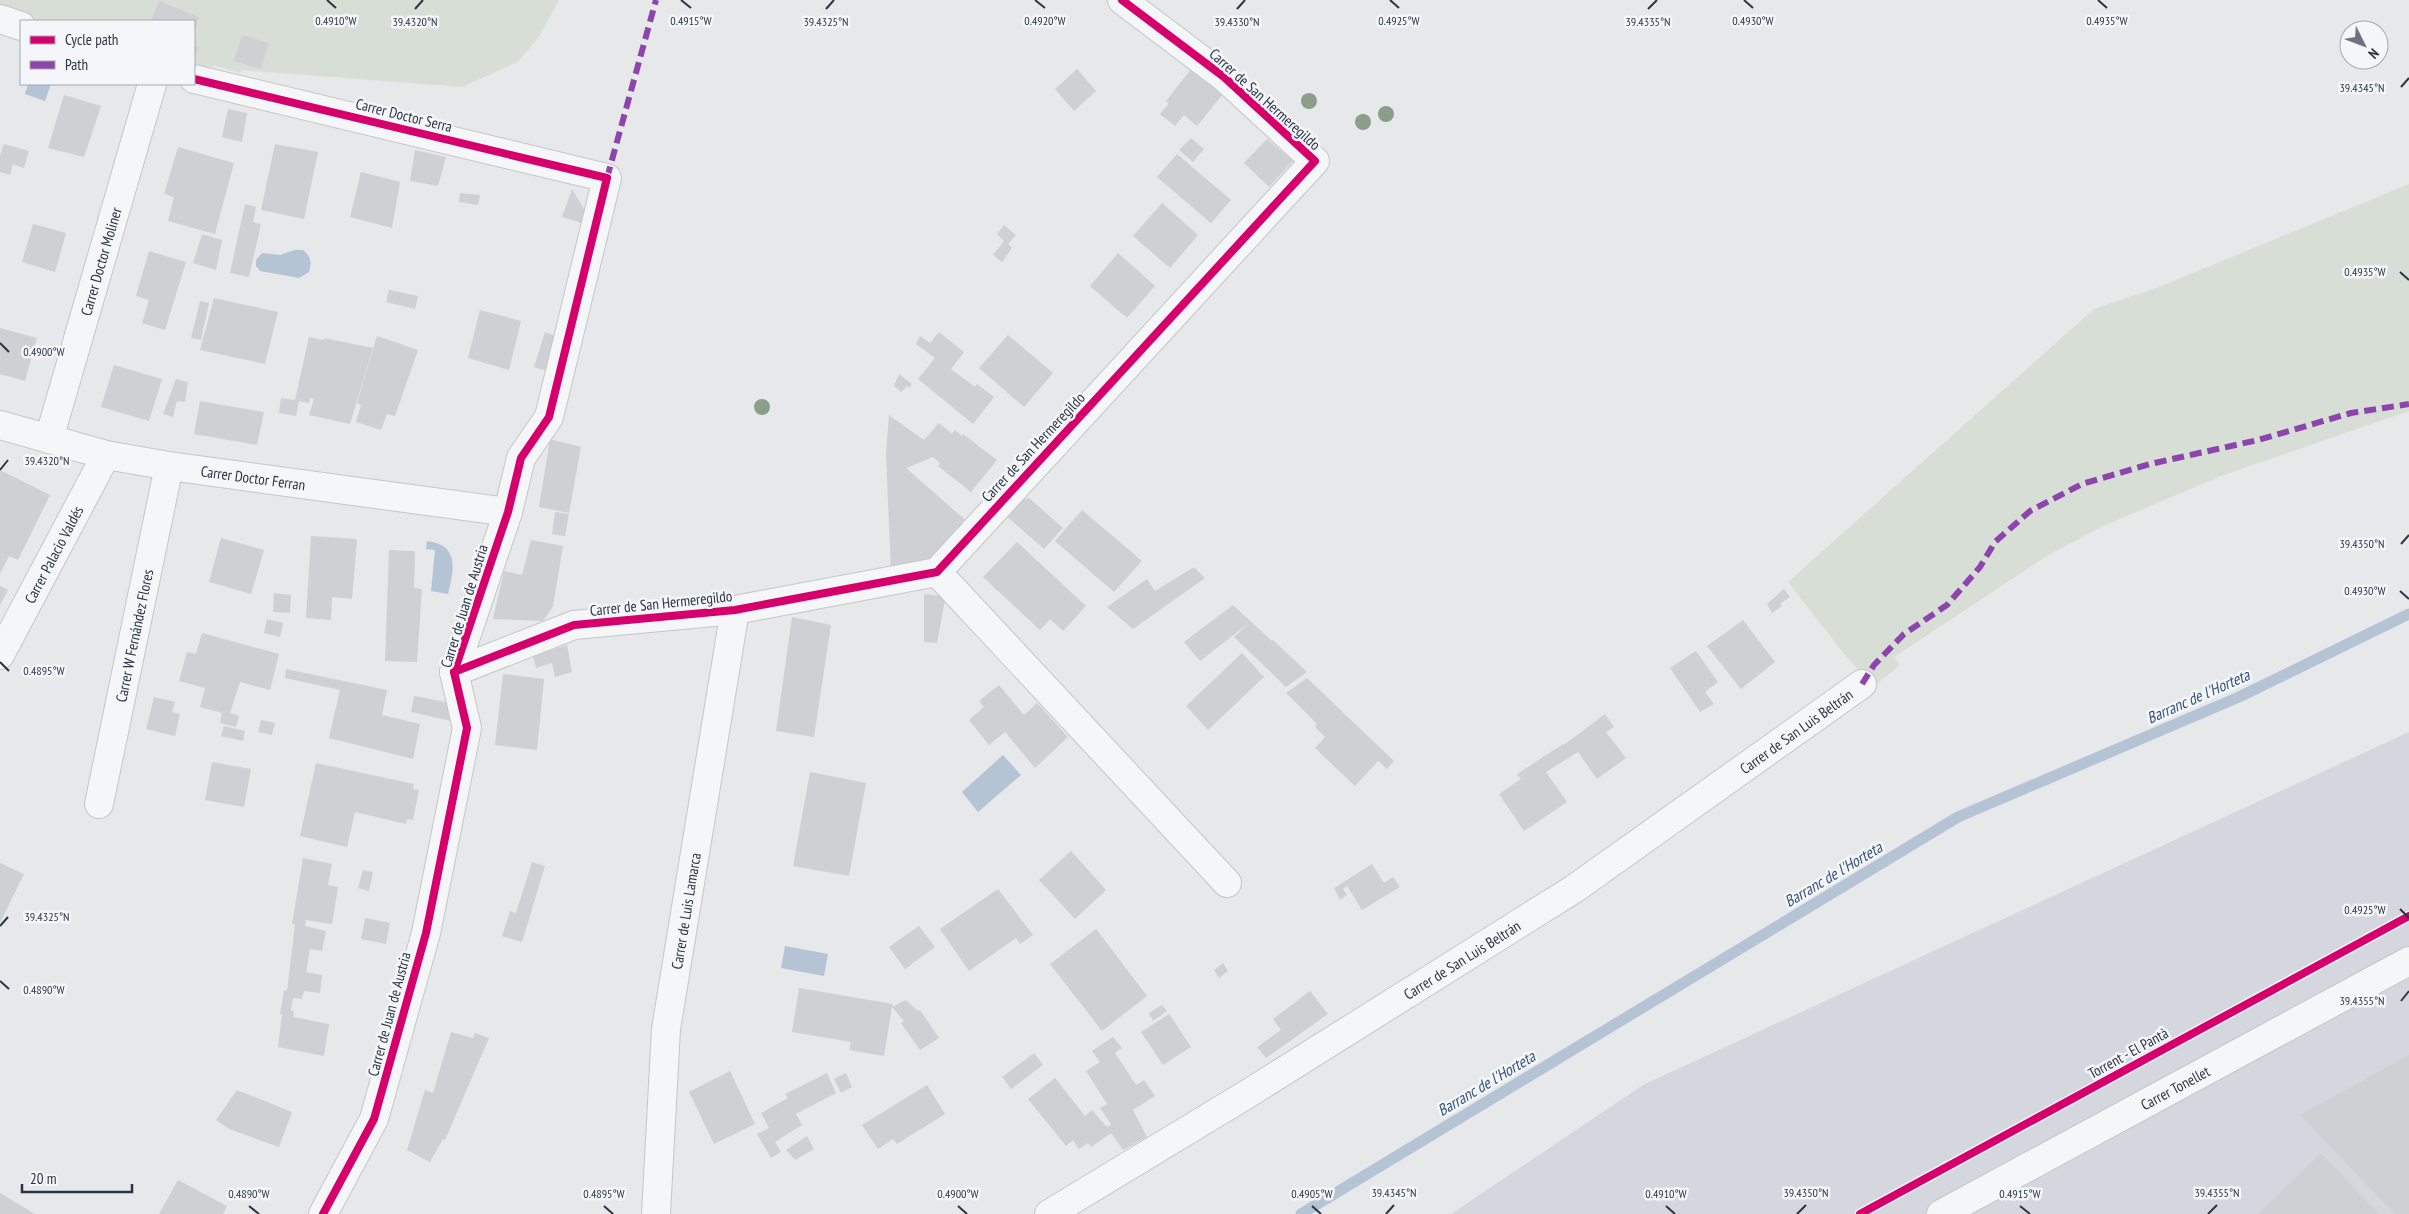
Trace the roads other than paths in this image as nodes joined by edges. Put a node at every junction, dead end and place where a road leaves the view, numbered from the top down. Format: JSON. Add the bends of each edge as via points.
{"nodes":[{"id":1,"x":1122,"y":0,"type":"edge"},
{"id":2,"x":0,"y":20,"type":"edge"},
{"id":3,"x":20,"y":26,"type":"edge"},
{"id":4,"x":195,"y":79,"type":"edge"},
{"id":5,"x":152,"y":85,"type":"edge"},
{"id":6,"x":607,"y":178,"type":"joint"},
{"id":7,"x":0,"y":425,"type":"edge"},
{"id":8,"x":49,"y":439,"type":"junction"},
{"id":9,"x":106,"y":455,"type":"junction"},
{"id":10,"x":169,"y":466,"type":"junction"},
{"id":11,"x":508,"y":512,"type":"junction"},
{"id":12,"x":937,"y":572,"type":"junction"},
{"id":13,"x":735,"y":610,"type":"junction"},
{"id":14,"x":0,"y":655,"type":"edge"},
{"id":15,"x":454,"y":672,"type":"junction"},
{"id":16,"x":1862,"y":684,"type":"dead end"},
{"id":17,"x":99,"y":804,"type":"dead end"},
{"id":18,"x":1227,"y":883,"type":"dead end"},
{"id":19,"x":2409,"y":961,"type":"edge"},
{"id":20,"x":322,"y":1214,"type":"edge"},
{"id":21,"x":656,"y":1214,"type":"edge"},
{"id":22,"x":1049,"y":1214,"type":"edge"},
{"id":23,"x":1941,"y":1214,"type":"edge"}],
"edges":[{"from":1,"to":12,"type":"street","name":"Carrer de San Hermeregildo","via":[[1224,77],[1315,162]]},
{"from":2,"to":3,"type":"street"},
{"from":4,"to":6,"type":"street","name":"Carrer Doctor Serra"},
{"from":5,"to":8,"type":"street","name":"Carrer Doctor Moliner"},
{"from":6,"to":11,"type":"street","name":"Carrer de Juan de Austria","via":[[549,417],[521,458]]},
{"from":7,"to":8,"type":"street","name":"Carrer Doctor Ferran"},
{"from":8,"to":9,"type":"street","name":"Carrer Doctor Ferran"},
{"from":9,"to":10,"type":"street","name":"Carrer Doctor Ferran"},
{"from":9,"to":14,"type":"street","name":"Carrer Palacio Valdés"},
{"from":10,"to":11,"type":"street","name":"Carrer Doctor Ferran"},
{"from":10,"to":17,"type":"street","name":"Carrer W Fernández Flores"},
{"from":11,"to":15,"type":"street","name":"Carrer de Juan de Austria"},
{"from":12,"to":13,"type":"street","name":"Carrer de San Hermeregildo"},
{"from":12,"to":18,"type":"street"},
{"from":13,"to":15,"type":"street","name":"Carrer de San Hermeregildo","via":[[574,625]]},
{"from":13,"to":21,"type":"street","name":"Carrer de Luis Lamarca","via":[[666,1029]]},
{"from":15,"to":20,"type":"street","name":"Carrer de Juan de Austria","via":[[468,728],[426,933],[374,1119]]},
{"from":16,"to":22,"type":"street","name":"Carrer de San Luis Beltrán","via":[[1574,889]]},
{"from":19,"to":23,"type":"street","name":"Carrer Tonellet"}]}
